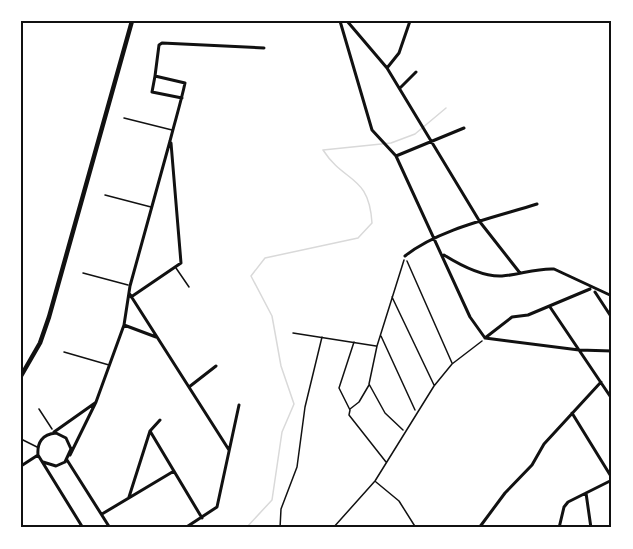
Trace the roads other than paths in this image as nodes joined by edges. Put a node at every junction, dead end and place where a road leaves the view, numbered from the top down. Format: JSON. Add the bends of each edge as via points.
{"nodes":[{"id":1,"x":132,"y":21,"type":"edge"},
{"id":2,"x":340,"y":21,"type":"edge"},
{"id":3,"x":347,"y":21,"type":"edge"},
{"id":4,"x":410,"y":21,"type":"edge"},
{"id":5,"x":264,"y":48,"type":"dead end"},
{"id":6,"x":387,"y":68,"type":"junction"},
{"id":7,"x":416,"y":72,"type":"dead end"},
{"id":8,"x":155,"y":76,"type":"junction"},
{"id":9,"x":400,"y":88,"type":"junction"},
{"id":10,"x":182,"y":98,"type":"junction"},
{"id":11,"x":124,"y":118,"type":"dead end"},
{"id":12,"x":464,"y":128,"type":"dead end"},
{"id":13,"x":173,"y":130,"type":"junction"},
{"id":14,"x":171,"y":141,"type":"junction"},
{"id":15,"x":430,"y":142,"type":"junction"},
{"id":16,"x":396,"y":156,"type":"junction"},
{"id":17,"x":105,"y":195,"type":"dead end"},
{"id":18,"x":537,"y":204,"type":"dead end"},
{"id":19,"x":151,"y":207,"type":"junction"},
{"id":20,"x":480,"y":222,"type":"junction"},
{"id":21,"x":435,"y":239,"type":"junction"},
{"id":22,"x":443,"y":254,"type":"junction"},
{"id":23,"x":405,"y":256,"type":"road end"},
{"id":24,"x":176,"y":267,"type":"junction"},
{"id":25,"x":83,"y":273,"type":"dead end"},
{"id":26,"x":520,"y":273,"type":"junction"},
{"id":27,"x":130,"y":286,"type":"junction"},
{"id":28,"x":189,"y":287,"type":"dead end"},
{"id":29,"x":592,"y":289,"type":"junction"},
{"id":30,"x":128,"y":291,"type":"junction"},
{"id":31,"x":612,"y":296,"type":"edge"},
{"id":32,"x":131,"y":297,"type":"junction"},
{"id":33,"x":550,"y":307,"type":"junction"},
{"id":34,"x":612,"y":318,"type":"edge"},
{"id":35,"x":124,"y":325,"type":"junction"},
{"id":36,"x":156,"y":338,"type":"junction"},
{"id":37,"x":485,"y":338,"type":"junction"},
{"id":38,"x":579,"y":350,"type":"junction"},
{"id":39,"x":612,"y":351,"type":"edge"},
{"id":40,"x":64,"y":352,"type":"dead end"},
{"id":41,"x":109,"y":365,"type":"junction"},
{"id":42,"x":216,"y":366,"type":"dead end"},
{"id":43,"x":21,"y":376,"type":"edge"},
{"id":44,"x":601,"y":382,"type":"junction"},
{"id":45,"x":189,"y":387,"type":"junction"},
{"id":46,"x":612,"y":399,"type":"edge"},
{"id":47,"x":96,"y":402,"type":"junction"},
{"id":48,"x":239,"y":405,"type":"dead end"},
{"id":49,"x":572,"y":413,"type":"junction"},
{"id":50,"x":160,"y":420,"type":"dead end"},
{"id":51,"x":150,"y":431,"type":"junction"},
{"id":52,"x":53,"y":433,"type":"junction"},
{"id":53,"x":21,"y":440,"type":"edge"},
{"id":54,"x":38,"y":447,"type":"junction"},
{"id":55,"x":229,"y":450,"type":"junction"},
{"id":56,"x":38,"y":455,"type":"junction"},
{"id":57,"x":70,"y":455,"type":"junction"},
{"id":58,"x":68,"y":460,"type":"junction"},
{"id":59,"x":43,"y":462,"type":"junction"},
{"id":60,"x":21,"y":466,"type":"edge"},
{"id":61,"x":174,"y":471,"type":"junction"},
{"id":62,"x":612,"y":479,"type":"edge"},
{"id":63,"x":586,"y":493,"type":"junction"},
{"id":64,"x":129,"y":498,"type":"junction"},
{"id":65,"x":102,"y":514,"type":"junction"},
{"id":66,"x":202,"y":518,"type":"junction"},
{"id":67,"x":83,"y":528,"type":"edge"},
{"id":68,"x":110,"y":528,"type":"edge"},
{"id":69,"x":185,"y":528,"type":"edge"},
{"id":70,"x":479,"y":528,"type":"edge"},
{"id":71,"x":560,"y":528,"type":"edge"},
{"id":72,"x":591,"y":528,"type":"edge"}],
"edges":[{"from":1,"to":43,"type":"main road","via":[[49,317],[40,344]]},
{"from":2,"to":16,"type":"street","via":[[372,130]]},
{"from":3,"to":6,"type":"street"},
{"from":4,"to":6,"type":"street","via":[[399,52]]},
{"from":5,"to":8,"type":"street","via":[[162,43]]},
{"from":6,"to":9,"type":"street"},
{"from":7,"to":9,"type":"street"},
{"from":8,"to":10,"type":"street","via":[[185,83]]},
{"from":8,"to":10,"type":"street","via":[[152,92]]},
{"from":9,"to":15,"type":"street"},
{"from":10,"to":13,"type":"street"},
{"from":11,"to":13,"type":"lane"},
{"from":12,"to":15,"type":"street"},
{"from":13,"to":14,"type":"street"},
{"from":14,"to":19,"type":"street"},
{"from":14,"to":24,"type":"street","via":[[181,263]]},
{"from":15,"to":16,"type":"street"},
{"from":15,"to":20,"type":"street"},
{"from":16,"to":21,"type":"street"},
{"from":17,"to":19,"type":"lane"},
{"from":18,"to":20,"type":"street"},
{"from":19,"to":27,"type":"street"},
{"from":20,"to":21,"type":"street"},
{"from":20,"to":26,"type":"street"},
{"from":21,"to":22,"type":"street"},
{"from":21,"to":23,"type":"street"},
{"from":22,"to":26,"type":"street","via":[[483,273]]},
{"from":22,"to":37,"type":"street","via":[[470,317]]},
{"from":24,"to":28,"type":"lane"},
{"from":24,"to":32,"type":"street"},
{"from":25,"to":27,"type":"lane"},
{"from":26,"to":29,"type":"street","via":[[554,269]]},
{"from":27,"to":30,"type":"street"},
{"from":29,"to":31,"type":"street"},
{"from":29,"to":33,"type":"street"},
{"from":29,"to":34,"type":"street"},
{"from":30,"to":32,"type":"street"},
{"from":30,"to":35,"type":"street"},
{"from":32,"to":36,"type":"street"},
{"from":33,"to":37,"type":"street","via":[[512,317]]},
{"from":33,"to":38,"type":"street"},
{"from":35,"to":36,"type":"street"},
{"from":35,"to":41,"type":"street"},
{"from":36,"to":45,"type":"street"},
{"from":37,"to":38,"type":"street"},
{"from":38,"to":39,"type":"street"},
{"from":38,"to":44,"type":"street"},
{"from":40,"to":41,"type":"lane"},
{"from":41,"to":47,"type":"street"},
{"from":42,"to":45,"type":"street"},
{"from":44,"to":46,"type":"street"},
{"from":44,"to":49,"type":"street"},
{"from":45,"to":55,"type":"street"},
{"from":47,"to":52,"type":"street"},
{"from":47,"to":57,"type":"street"},
{"from":48,"to":55,"type":"street"},
{"from":49,"to":62,"type":"street"},
{"from":49,"to":70,"type":"street"},
{"from":50,"to":51,"type":"street"},
{"from":51,"to":61,"type":"street"},
{"from":51,"to":64,"type":"street"},
{"from":52,"to":54,"type":"street","via":[[41,439]]},
{"from":52,"to":57,"type":"street","via":[[66,438]]},
{"from":53,"to":54,"type":"lane"},
{"from":54,"to":56,"type":"street"},
{"from":55,"to":66,"type":"street","via":[[217,507]]},
{"from":56,"to":59,"type":"street"},
{"from":56,"to":60,"type":"street"},
{"from":57,"to":58,"type":"street"},
{"from":58,"to":59,"type":"street","via":[[56,466]]},
{"from":58,"to":65,"type":"street"},
{"from":59,"to":67,"type":"street"},
{"from":61,"to":64,"type":"street"},
{"from":61,"to":66,"type":"street"},
{"from":62,"to":63,"type":"street"},
{"from":63,"to":71,"type":"street","via":[[564,507]]},
{"from":63,"to":72,"type":"street"},
{"from":64,"to":65,"type":"street"},
{"from":65,"to":68,"type":"street"},
{"from":66,"to":69,"type":"street"}]}
